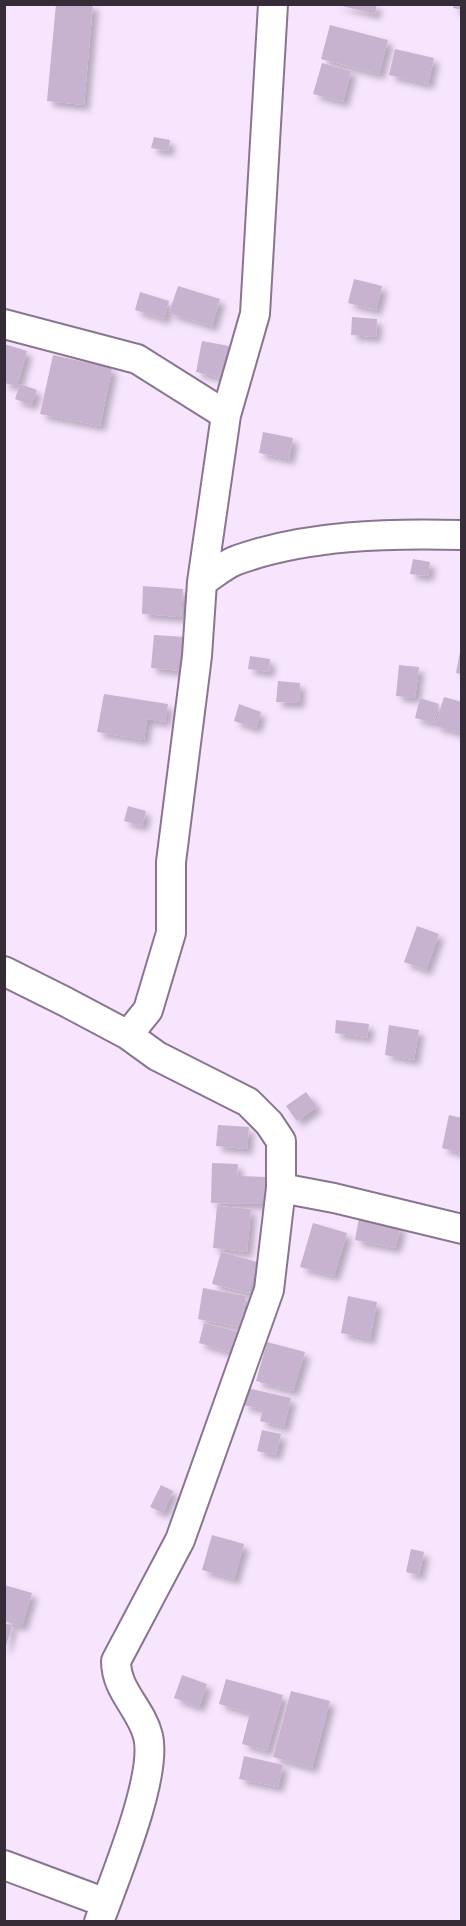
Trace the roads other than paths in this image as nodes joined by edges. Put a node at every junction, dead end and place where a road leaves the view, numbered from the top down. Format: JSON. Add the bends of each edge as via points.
{"nodes":[{"id":1,"x":273,"y":4,"type":"edge"},
{"id":2,"x":4,"y":324,"type":"edge"},
{"id":3,"x":226,"y":415,"type":"junction"},
{"id":4,"x":462,"y":535,"type":"edge"},
{"id":5,"x":202,"y":582,"type":"junction"},
{"id":6,"x":4,"y":970,"type":"edge"},
{"id":7,"x":128,"y":1035,"type":"junction"},
{"id":8,"x":281,"y":1188,"type":"junction"},
{"id":9,"x":462,"y":1229,"type":"edge"},
{"id":10,"x":4,"y":1865,"type":"edge"},
{"id":11,"x":102,"y":1912,"type":"edge"}],
"edges":[{"from":1,"to":3,"type":"street","via":[[255,314]]},
{"from":2,"to":3,"type":"street","via":[[137,359]]},
{"from":3,"to":5,"type":"street"},
{"from":4,"to":5,"type":"street","via":[[387,533],[303,544],[235,560]]},
{"from":5,"to":7,"type":"street","via":[[197,656],[171,862],[171,933],[148,1010]]},
{"from":6,"to":7,"type":"street"},
{"from":7,"to":8,"type":"street","via":[[157,1056],[248,1102],[281,1141]]},
{"from":8,"to":9,"type":"street"},
{"from":8,"to":11,"type":"street","via":[[269,1290],[232,1400],[180,1540],[116,1661],[116,1674],[141,1718],[151,1753],[129,1837]]},
{"from":10,"to":11,"type":"street"}]}
